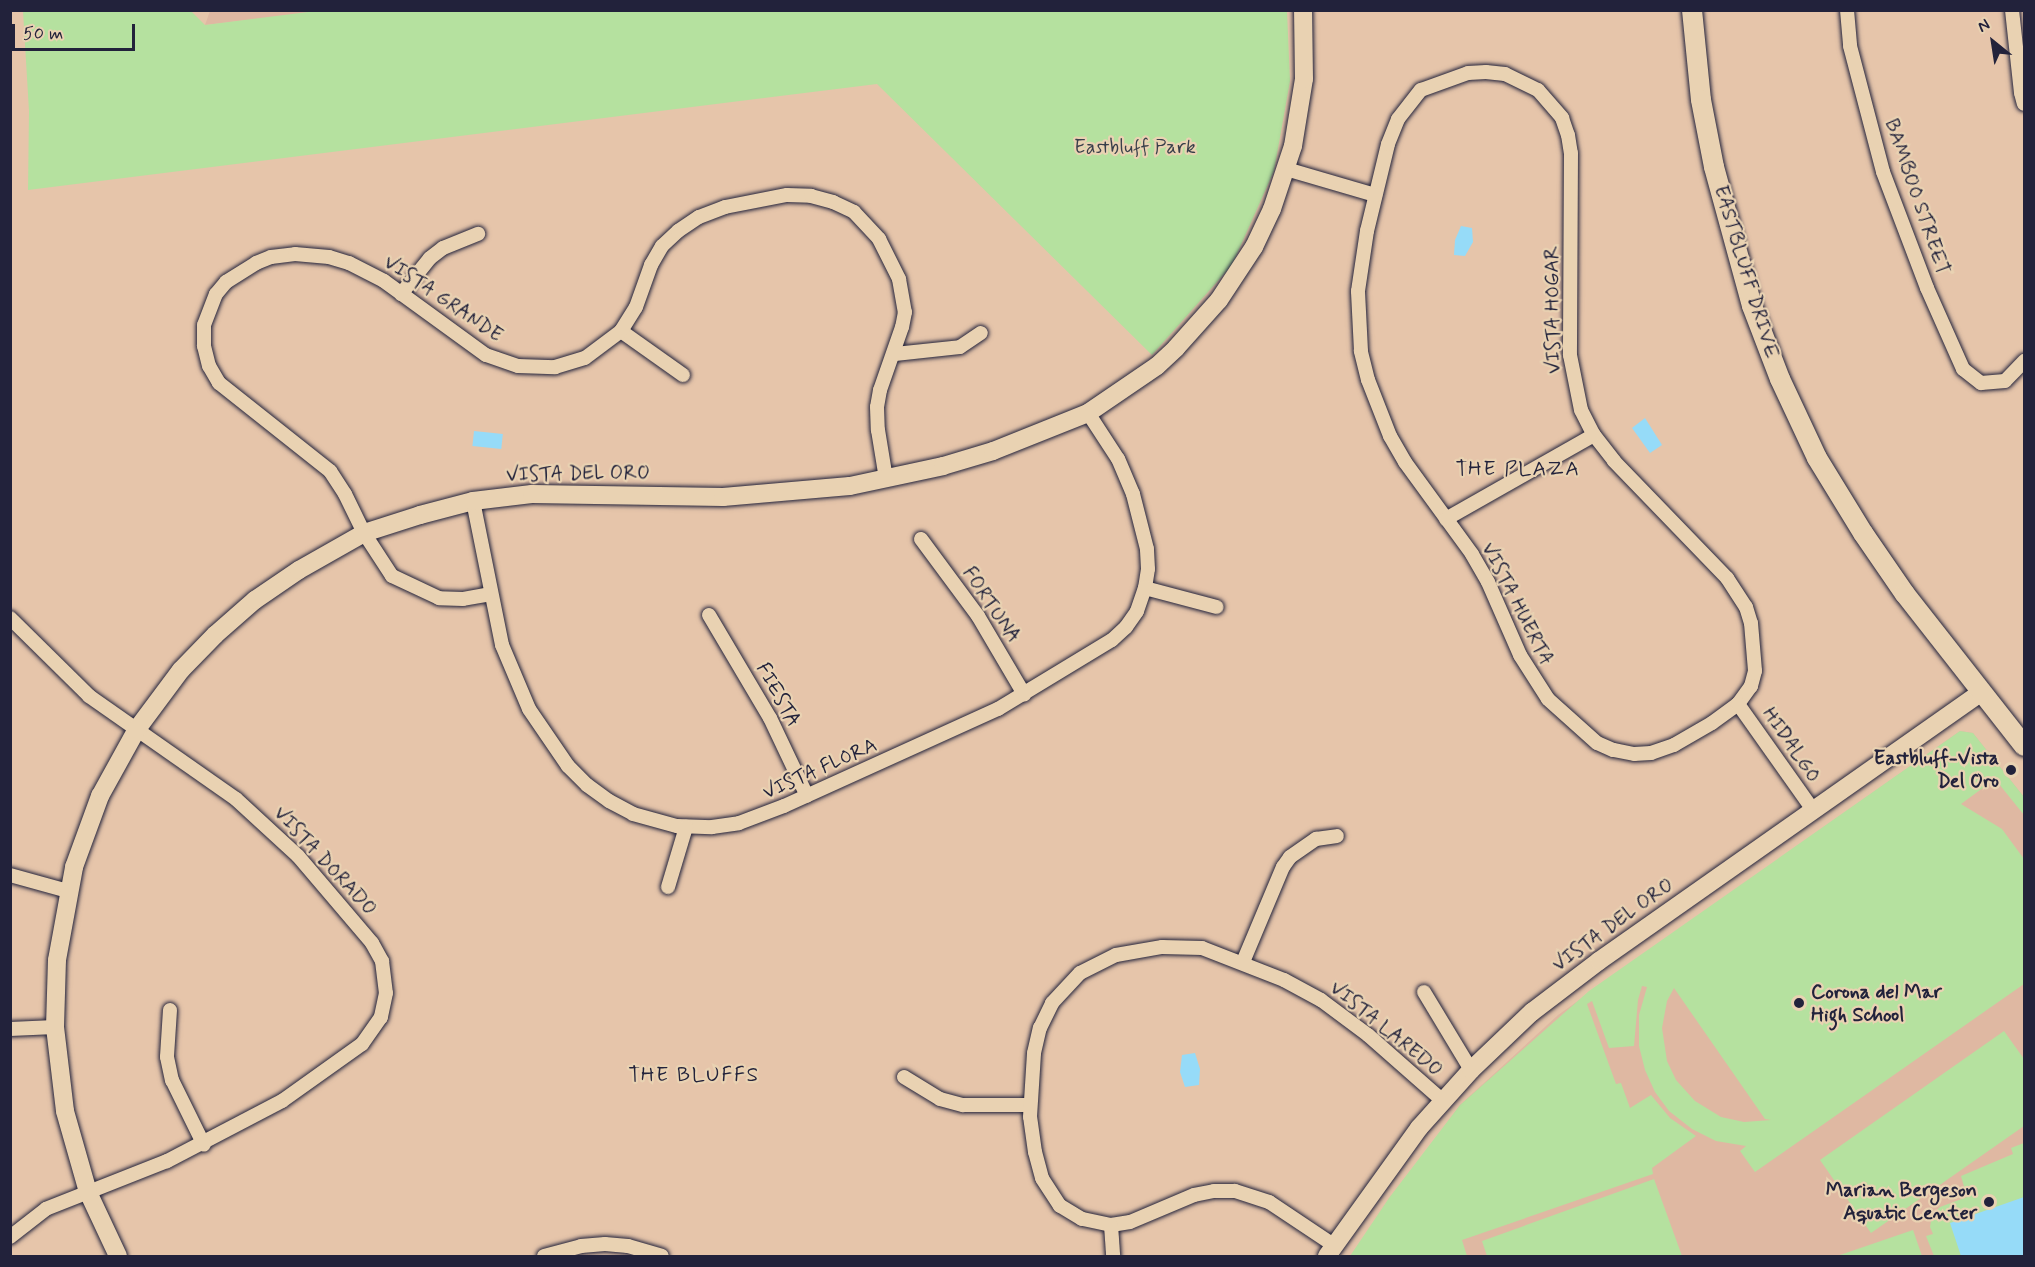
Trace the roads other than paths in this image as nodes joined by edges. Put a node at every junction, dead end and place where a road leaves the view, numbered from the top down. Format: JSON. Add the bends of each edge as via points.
{"nodes":[{"id":1,"x":1303,"y":10,"type":"edge"},
{"id":2,"x":1692,"y":10,"type":"edge"},
{"id":3,"x":1846,"y":10,"type":"edge"},
{"id":4,"x":2013,"y":10,"type":"edge"},
{"id":5,"x":1420,"y":90,"type":"joint"},
{"id":6,"x":2025,"y":104,"type":"edge"},
{"id":7,"x":1286,"y":169,"type":"junction"},
{"id":8,"x":1375,"y":195,"type":"junction"},
{"id":9,"x":478,"y":234,"type":"dead end"},
{"id":10,"x":401,"y":294,"type":"junction"},
{"id":11,"x":621,"y":331,"type":"junction"},
{"id":12,"x":981,"y":333,"type":"dead end"},
{"id":13,"x":895,"y":354,"type":"junction"},
{"id":14,"x":2025,"y":362,"type":"edge"},
{"id":15,"x":683,"y":375,"type":"dead end"},
{"id":16,"x":1088,"y":414,"type":"junction"},
{"id":17,"x":1594,"y":435,"type":"junction"},
{"id":18,"x":886,"y":479,"type":"junction"},
{"id":19,"x":473,"y":501,"type":"junction"},
{"id":20,"x":1446,"y":519,"type":"junction"},
{"id":21,"x":364,"y":533,"type":"junction"},
{"id":22,"x":921,"y":539,"type":"dead end"},
{"id":23,"x":1145,"y":588,"type":"junction"},
{"id":24,"x":491,"y":594,"type":"junction"},
{"id":25,"x":1217,"y":607,"type":"dead end"},
{"id":26,"x":709,"y":615,"type":"dead end"},
{"id":27,"x":10,"y":618,"type":"edge"},
{"id":28,"x":1982,"y":692,"type":"junction"},
{"id":29,"x":1024,"y":694,"type":"junction"},
{"id":30,"x":1738,"y":704,"type":"junction"},
{"id":31,"x":137,"y":729,"type":"junction"},
{"id":32,"x":2025,"y":746,"type":"edge"},
{"id":33,"x":807,"y":796,"type":"junction"},
{"id":34,"x":1813,"y":810,"type":"junction"},
{"id":35,"x":686,"y":827,"type":"junction"},
{"id":36,"x":1337,"y":836,"type":"dead end"},
{"id":37,"x":10,"y":875,"type":"edge"},
{"id":38,"x":668,"y":886,"type":"dead end"},
{"id":39,"x":68,"y":891,"type":"junction"},
{"id":40,"x":1243,"y":962,"type":"junction"},
{"id":41,"x":1424,"y":992,"type":"dead end"},
{"id":42,"x":170,"y":1010,"type":"dead end"},
{"id":43,"x":55,"y":1027,"type":"junction"},
{"id":44,"x":10,"y":1029,"type":"edge"},
{"id":45,"x":1471,"y":1070,"type":"junction"},
{"id":46,"x":904,"y":1077,"type":"dead end"},
{"id":47,"x":1442,"y":1100,"type":"junction"},
{"id":48,"x":1030,"y":1105,"type":"junction"},
{"id":49,"x":204,"y":1145,"type":"junction"},
{"id":50,"x":88,"y":1192,"type":"junction"},
{"id":51,"x":1111,"y":1225,"type":"junction"},
{"id":52,"x":10,"y":1237,"type":"edge"},
{"id":53,"x":1331,"y":1251,"type":"edge"},
{"id":54,"x":118,"y":1257,"type":"edge"},
{"id":55,"x":544,"y":1257,"type":"edge"},
{"id":56,"x":662,"y":1257,"type":"edge"},
{"id":57,"x":1113,"y":1257,"type":"edge"}],
"edges":[{"from":1,"to":7,"type":"street","name":"VISTA DEL ORO","via":[[1304,79]]},
{"from":2,"to":28,"type":"main road","name":"EASTBLUFF DRIVE","via":[[1701,100],[1714,167],[1752,306],[1780,379],[1817,458],[1863,533]]},
{"from":3,"to":14,"type":"street","name":"BAMBOO STREET","via":[[1850,46],[1883,172],[1963,369],[1981,383],[2005,381]]},
{"from":4,"to":6,"type":"street"},
{"from":5,"to":8,"type":"street","name":"VISTA HUERTA","via":[[1398,119]]},
{"from":5,"to":17,"type":"street","name":"VISTA HOGAR","via":[[1468,74],[1505,74],[1538,90],[1562,118],[1571,153],[1570,355],[1581,410]]},
{"from":7,"to":8,"type":"street"},
{"from":7,"to":16,"type":"street","name":"VISTA DEL ORO","via":[[1254,247],[1212,308],[1157,366]]},
{"from":8,"to":20,"type":"street","name":"VISTA HUERTA","via":[[1358,291],[1361,351],[1389,436]]},
{"from":9,"to":10,"type":"street","via":[[443,248],[430,258]]},
{"from":10,"to":11,"type":"street","name":"VISTA GRANDE","via":[[479,351],[518,366],[555,367],[571,363],[594,352]]},
{"from":10,"to":21,"type":"street","name":"VISTA GRANDE","via":[[366,270],[329,257],[271,257],[226,282],[216,294],[204,325],[209,366],[219,383],[330,471]]},
{"from":11,"to":13,"type":"street","name":"VISTA GRANDE","via":[[636,307],[662,246],[683,227],[724,207],[766,198],[811,196],[854,212],[889,255],[899,279],[905,312]]},
{"from":11,"to":15,"type":"street"},
{"from":12,"to":13,"type":"street","via":[[960,347]]},
{"from":13,"to":18,"type":"street","name":"VISTA GRANDE","via":[[880,390],[878,407]]},
{"from":16,"to":18,"type":"street","name":"VISTA DEL ORO","via":[[993,452]]},
{"from":16,"to":23,"type":"street","name":"VISTA FLORA","via":[[1110,444],[1132,494],[1147,549]]},
{"from":17,"to":20,"type":"street"},
{"from":17,"to":30,"type":"street","name":"VISTA HOGAR","via":[[1614,461],[1727,578],[1746,607],[1754,638],[1755,671],[1751,686]]},
{"from":18,"to":19,"type":"street","name":"VISTA DEL ORO","via":[[762,495],[562,492]]},
{"from":19,"to":21,"type":"street","name":"VISTA DEL ORO"},
{"from":19,"to":24,"type":"street","name":"VISTA FLORA"},
{"from":20,"to":30,"type":"street","name":"VISTA HUERTA","via":[[1488,582],[1532,678],[1548,699],[1597,742],[1613,750],[1651,753],[1674,745]]},
{"from":21,"to":24,"type":"street","name":"VISTA GRANDE","via":[[387,570],[400,581],[439,598]]},
{"from":21,"to":31,"type":"street","name":"VISTA DEL ORO","via":[[299,570],[214,635],[181,670]]},
{"from":22,"to":29,"type":"street","name":"FORTUNA","via":[[978,616]]},
{"from":23,"to":25,"type":"street"},
{"from":23,"to":29,"type":"street","name":"VISTA FLORA","via":[[1131,620],[1112,640]]},
{"from":24,"to":35,"type":"street","name":"VISTA FLORA","via":[[514,678],[547,738],[568,766],[594,790],[633,814]]},
{"from":26,"to":33,"type":"street","name":"FIESTA","via":[[770,718]]},
{"from":27,"to":31,"type":"street","name":"VISTA DORADO","via":[[89,696]]},
{"from":28,"to":32,"type":"main road","name":"EASTBLUFF DRIVE"},
{"from":28,"to":34,"type":"street","name":"VISTA DEL ORO"},
{"from":29,"to":33,"type":"street","name":"VISTA FLORA","via":[[976,720]]},
{"from":30,"to":34,"type":"street","name":"HIDALGO"},
{"from":31,"to":39,"type":"street","name":"VISTA DEL ORO","via":[[100,796]]},
{"from":31,"to":49,"type":"street","name":"VISTA DORADO","via":[[236,799],[298,856],[372,943],[386,976],[381,1017],[362,1044],[282,1101]]},
{"from":33,"to":35,"type":"street","name":"VISTA FLORA","via":[[739,823]]},
{"from":34,"to":45,"type":"street","name":"VISTA DEL ORO","via":[[1599,961],[1532,1012]]},
{"from":35,"to":38,"type":"street"},
{"from":36,"to":40,"type":"street","via":[[1316,839],[1290,857]]},
{"from":37,"to":39,"type":"street"},
{"from":39,"to":43,"type":"street","name":"VISTA DEL ORO","via":[[57,960]]},
{"from":40,"to":47,"type":"street","name":"VISTA LAREDO","via":[[1284,980],[1349,1019]]},
{"from":40,"to":48,"type":"street","name":"VISTA LAREDO","via":[[1202,948],[1162,947],[1116,955],[1080,973],[1052,1003],[1040,1028]]},
{"from":41,"to":45,"type":"street"},
{"from":42,"to":49,"type":"street","via":[[166,1037],[170,1068]]},
{"from":43,"to":44,"type":"street"},
{"from":43,"to":50,"type":"street","name":"VISTA DEL ORO","via":[[65,1111]]},
{"from":45,"to":47,"type":"street","name":"VISTA DEL ORO"},
{"from":46,"to":48,"type":"street","via":[[924,1091],[963,1105]]},
{"from":47,"to":53,"type":"street","name":"VISTA DEL ORO","via":[[1392,1162]]},
{"from":48,"to":51,"type":"street","name":"VISTA LAREDO","via":[[1035,1152],[1049,1192],[1076,1217]]},
{"from":49,"to":50,"type":"street","name":"VISTA DORADO"},
{"from":50,"to":52,"type":"street","name":"VISTA DORADO","via":[[46,1209]]},
{"from":50,"to":54,"type":"street","name":"VISTA DEL ORO"},
{"from":51,"to":53,"type":"street","name":"VISTA LAREDO","via":[[1131,1222],[1194,1195],[1235,1191],[1269,1202]]},
{"from":51,"to":57,"type":"street"},
{"from":55,"to":56,"type":"street","via":[[581,1246],[605,1244],[628,1246]]}]}
